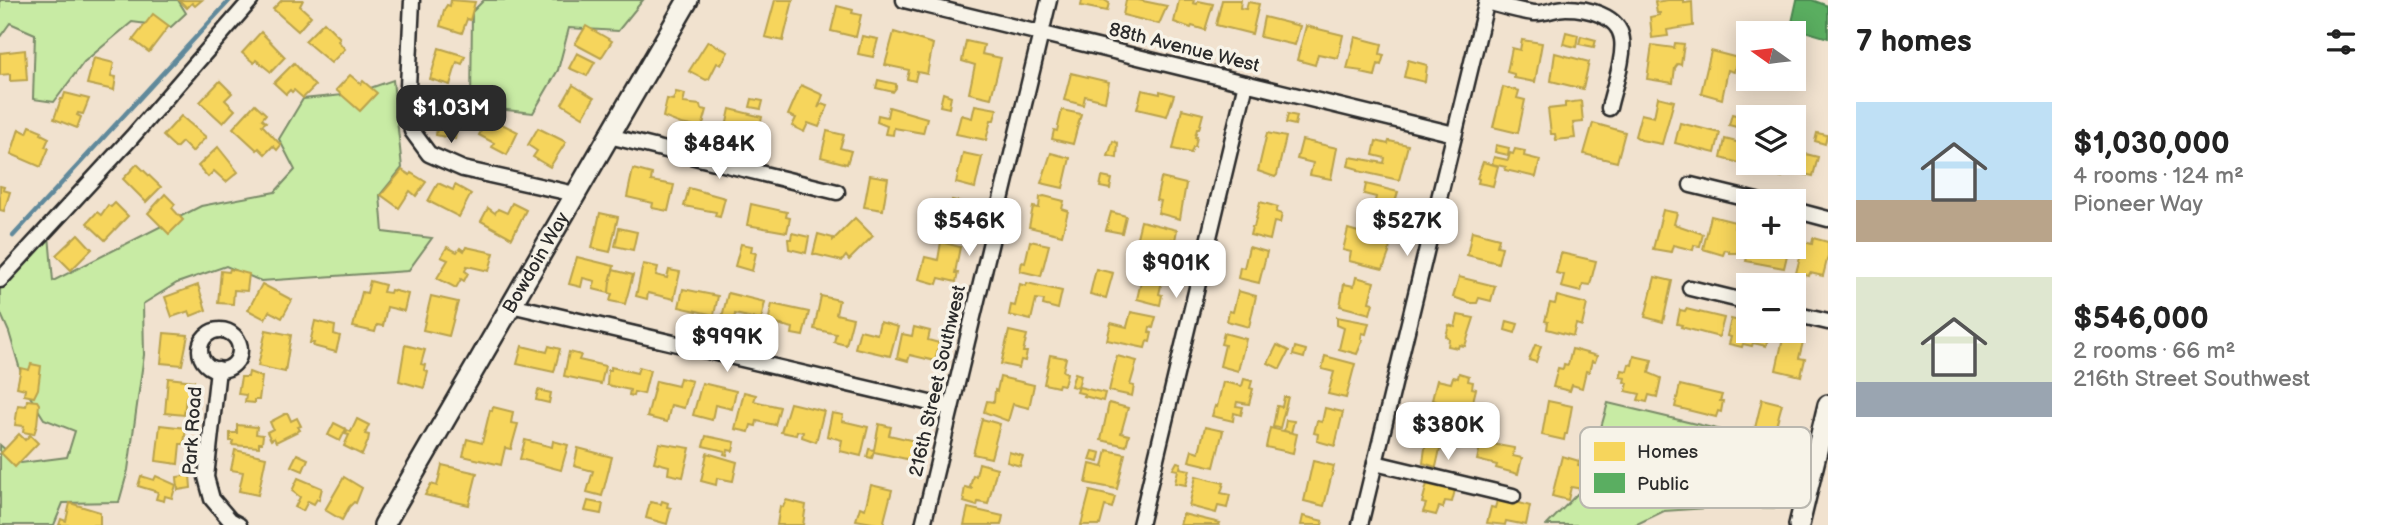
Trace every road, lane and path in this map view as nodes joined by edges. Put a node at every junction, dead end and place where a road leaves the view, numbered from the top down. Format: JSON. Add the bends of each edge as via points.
{"nodes":[{"id":1,"x":251,"y":0,"type":"edge"},
{"id":2,"x":412,"y":0,"type":"edge"},
{"id":3,"x":688,"y":0,"type":"edge"},
{"id":4,"x":904,"y":0,"type":"edge"},
{"id":5,"x":1049,"y":0,"type":"edge"},
{"id":6,"x":1487,"y":1,"type":"edge"},
{"id":7,"x":1041,"y":33,"type":"junction"},
{"id":8,"x":1246,"y":83,"type":"junction"},
{"id":9,"x":1609,"y":108,"type":"dead end"},
{"id":10,"x":1454,"y":134,"type":"junction"},
{"id":11,"x":609,"y":136,"type":"junction"},
{"id":12,"x":1691,"y":185,"type":"dead end"},
{"id":13,"x":837,"y":192,"type":"dead end"},
{"id":14,"x":575,"y":194,"type":"junction"},
{"id":15,"x":1736,"y":196,"type":"edge"},
{"id":16,"x":1806,"y":213,"type":"edge"},
{"id":17,"x":1828,"y":219,"type":"edge"},
{"id":18,"x":0,"y":280,"type":"edge"},
{"id":19,"x":1690,"y":288,"type":"dead end"},
{"id":20,"x":1736,"y":299,"type":"edge"},
{"id":21,"x":511,"y":305,"type":"junction"},
{"id":22,"x":1806,"y":317,"type":"edge"},
{"id":23,"x":1828,"y":322,"type":"edge"},
{"id":24,"x":218,"y":369,"type":"dead end"},
{"id":25,"x":1828,"y":405,"type":"edge"},
{"id":26,"x":951,"y":408,"type":"junction"},
{"id":27,"x":1375,"y":463,"type":"junction"},
{"id":28,"x":1811,"y":473,"type":"edge"},
{"id":29,"x":1513,"y":496,"type":"dead end"},
{"id":30,"x":1802,"y":508,"type":"edge"},
{"id":31,"x":239,"y":525,"type":"edge"},
{"id":32,"x":384,"y":525,"type":"edge"},
{"id":33,"x":923,"y":525,"type":"edge"},
{"id":34,"x":1140,"y":525,"type":"edge"},
{"id":35,"x":1360,"y":525,"type":"edge"},
{"id":36,"x":1798,"y":525,"type":"edge"}],
"edges":[{"from":1,"to":18,"type":"street"},
{"from":2,"to":14,"type":"street","via":[[408,87],[412,131],[429,154],[463,169]]},
{"from":3,"to":11,"type":"street","name":"Bowdoin Way"},
{"from":4,"to":7,"type":"street","name":"88th Avenue West"},
{"from":5,"to":7,"type":"street","name":"216th Street Southwest"},
{"from":6,"to":9,"type":"street","via":[[1531,12],[1584,10],[1617,25],[1623,48]]},
{"from":6,"to":10,"type":"street"},
{"from":7,"to":8,"type":"street","name":"88th Avenue West"},
{"from":7,"to":26,"type":"street","name":"216th Street Southwest"},
{"from":8,"to":10,"type":"street","name":"88th Avenue West"},
{"from":8,"to":34,"type":"street"},
{"from":10,"to":27,"type":"street"},
{"from":11,"to":13,"type":"street"},
{"from":11,"to":14,"type":"street","name":"Bowdoin Way"},
{"from":12,"to":15,"type":"street"},
{"from":14,"to":21,"type":"street","name":"Bowdoin Way"},
{"from":16,"to":17,"type":"street"},
{"from":19,"to":20,"type":"street"},
{"from":21,"to":26,"type":"street"},
{"from":21,"to":32,"type":"street","name":"Bowdoin Way"},
{"from":22,"to":23,"type":"street"},
{"from":24,"to":31,"type":"street","name":"Park Road","via":[[206,477],[212,499]]},
{"from":25,"to":28,"type":"street"},
{"from":26,"to":33,"type":"street","name":"216th Street Southwest"},
{"from":27,"to":29,"type":"street"},
{"from":27,"to":35,"type":"street"},
{"from":30,"to":36,"type":"street"}]}
